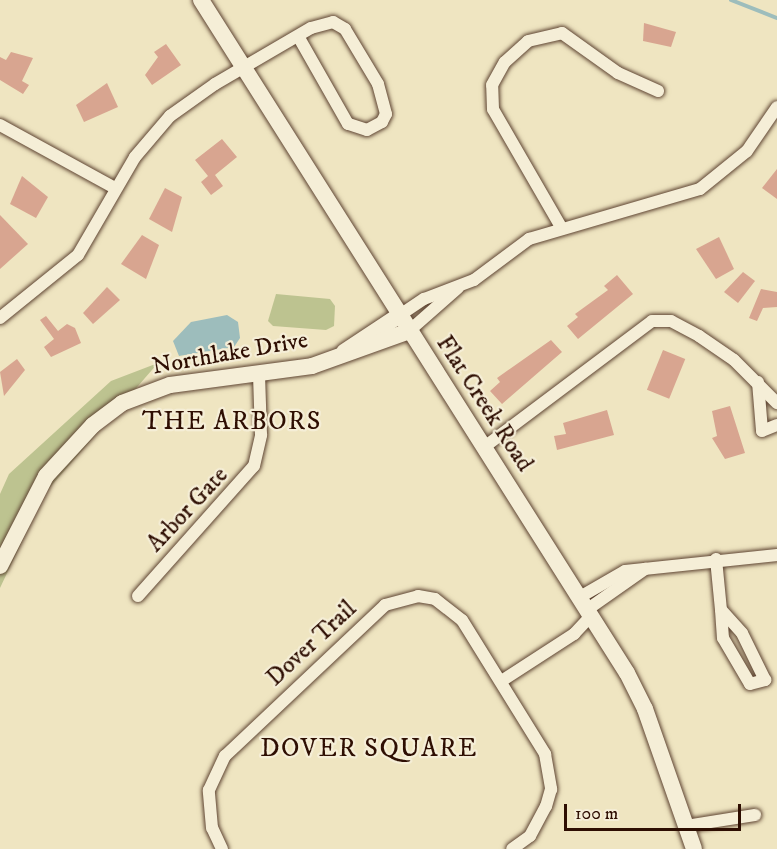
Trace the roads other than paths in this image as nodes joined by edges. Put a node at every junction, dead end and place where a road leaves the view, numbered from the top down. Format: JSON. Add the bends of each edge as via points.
{"nodes":[{"id":1,"x":201,"y":0,"type":"edge"},
{"id":2,"x":298,"y":36,"type":"junction"},
{"id":3,"x":248,"y":66,"type":"junction"},
{"id":4,"x":658,"y":91,"type":"dead end"},
{"id":5,"x":777,"y":107,"type":"edge"},
{"id":6,"x":0,"y":125,"type":"edge"},
{"id":7,"x":115,"y":188,"type":"junction"},
{"id":8,"x":561,"y":227,"type":"junction"},
{"id":9,"x":458,"y":288,"type":"junction"},
{"id":10,"x":400,"y":315,"type":"junction"},
{"id":11,"x":0,"y":318,"type":"edge"},
{"id":12,"x":409,"y":331,"type":"junction"},
{"id":13,"x":339,"y":357,"type":"junction"},
{"id":14,"x":260,"y":375,"type":"junction"},
{"id":15,"x":758,"y":382,"type":"junction"},
{"id":16,"x":777,"y":403,"type":"edge"},
{"id":17,"x":777,"y":425,"type":"edge"},
{"id":18,"x":483,"y":448,"type":"junction"},
{"id":19,"x":777,"y":555,"type":"edge"},
{"id":20,"x":716,"y":559,"type":"junction"},
{"id":21,"x":0,"y":566,"type":"edge"},
{"id":22,"x":138,"y":596,"type":"dead end"},
{"id":23,"x":586,"y":607,"type":"junction"},
{"id":24,"x":721,"y":610,"type":"junction"},
{"id":25,"x":503,"y":680,"type":"junction"},
{"id":26,"x":755,"y":815,"type":"dead end"},
{"id":27,"x":687,"y":826,"type":"junction"},
{"id":28,"x":222,"y":849,"type":"edge"},
{"id":29,"x":512,"y":849,"type":"edge"},
{"id":30,"x":694,"y":849,"type":"edge"}],
"edges":[{"from":1,"to":3,"type":"street","name":"Flat Creek Road"},
{"from":2,"to":2,"type":"street","via":[[348,123],[367,130],[382,122],[386,114],[378,84],[345,29],[333,22]]},
{"from":2,"to":3,"type":"street"},
{"from":3,"to":7,"type":"street","via":[[170,116]]},
{"from":3,"to":10,"type":"street","name":"Flat Creek Road"},
{"from":4,"to":8,"type":"street","via":[[618,74],[562,33],[528,40],[505,62],[492,85],[493,109]]},
{"from":5,"to":8,"type":"street","name":"Northlake Drive","via":[[747,151],[700,189]]},
{"from":6,"to":7,"type":"street"},
{"from":7,"to":11,"type":"street","via":[[78,255]]},
{"from":8,"to":9,"type":"street","name":"Northlake Drive","via":[[514,247]]},
{"from":9,"to":10,"type":"street","name":"Northlake Drive"},
{"from":9,"to":12,"type":"street","name":"Northlake Drive"},
{"from":10,"to":12,"type":"street","name":"Flat Creek Road"},
{"from":10,"to":13,"type":"street","name":"Northlake Drive"},
{"from":12,"to":13,"type":"street","name":"Northlake Drive"},
{"from":12,"to":18,"type":"street","name":"Flat Creek Road"},
{"from":13,"to":14,"type":"street","name":"Northlake Drive"},
{"from":14,"to":21,"type":"street","name":"Northlake Drive","via":[[170,385],[106,413],[39,486]]},
{"from":14,"to":22,"type":"street","name":"Arbor Gate","via":[[261,435],[254,466]]},
{"from":15,"to":16,"type":"street"},
{"from":15,"to":17,"type":"street","via":[[762,431]]},
{"from":15,"to":18,"type":"street","via":[[699,336],[671,321],[652,321]]},
{"from":18,"to":23,"type":"street","name":"Flat Creek Road"},
{"from":19,"to":20,"type":"street"},
{"from":20,"to":23,"type":"street","via":[[626,572]]},
{"from":20,"to":24,"type":"street"},
{"from":23,"to":25,"type":"street","via":[[574,634]]},
{"from":23,"to":27,"type":"street","name":"Flat Creek Road","via":[[645,709]]},
{"from":24,"to":24,"type":"street","via":[[723,638],[750,684],[765,680],[742,633]]},
{"from":25,"to":28,"type":"street","name":"Dover Trail","via":[[452,609],[418,596],[385,605],[225,756],[209,790],[212,828]]},
{"from":25,"to":29,"type":"street","name":"Dover Trail","via":[[538,737],[550,771],[540,821]]},
{"from":26,"to":27,"type":"street"},
{"from":27,"to":30,"type":"street","name":"Flat Creek Road"}]}
